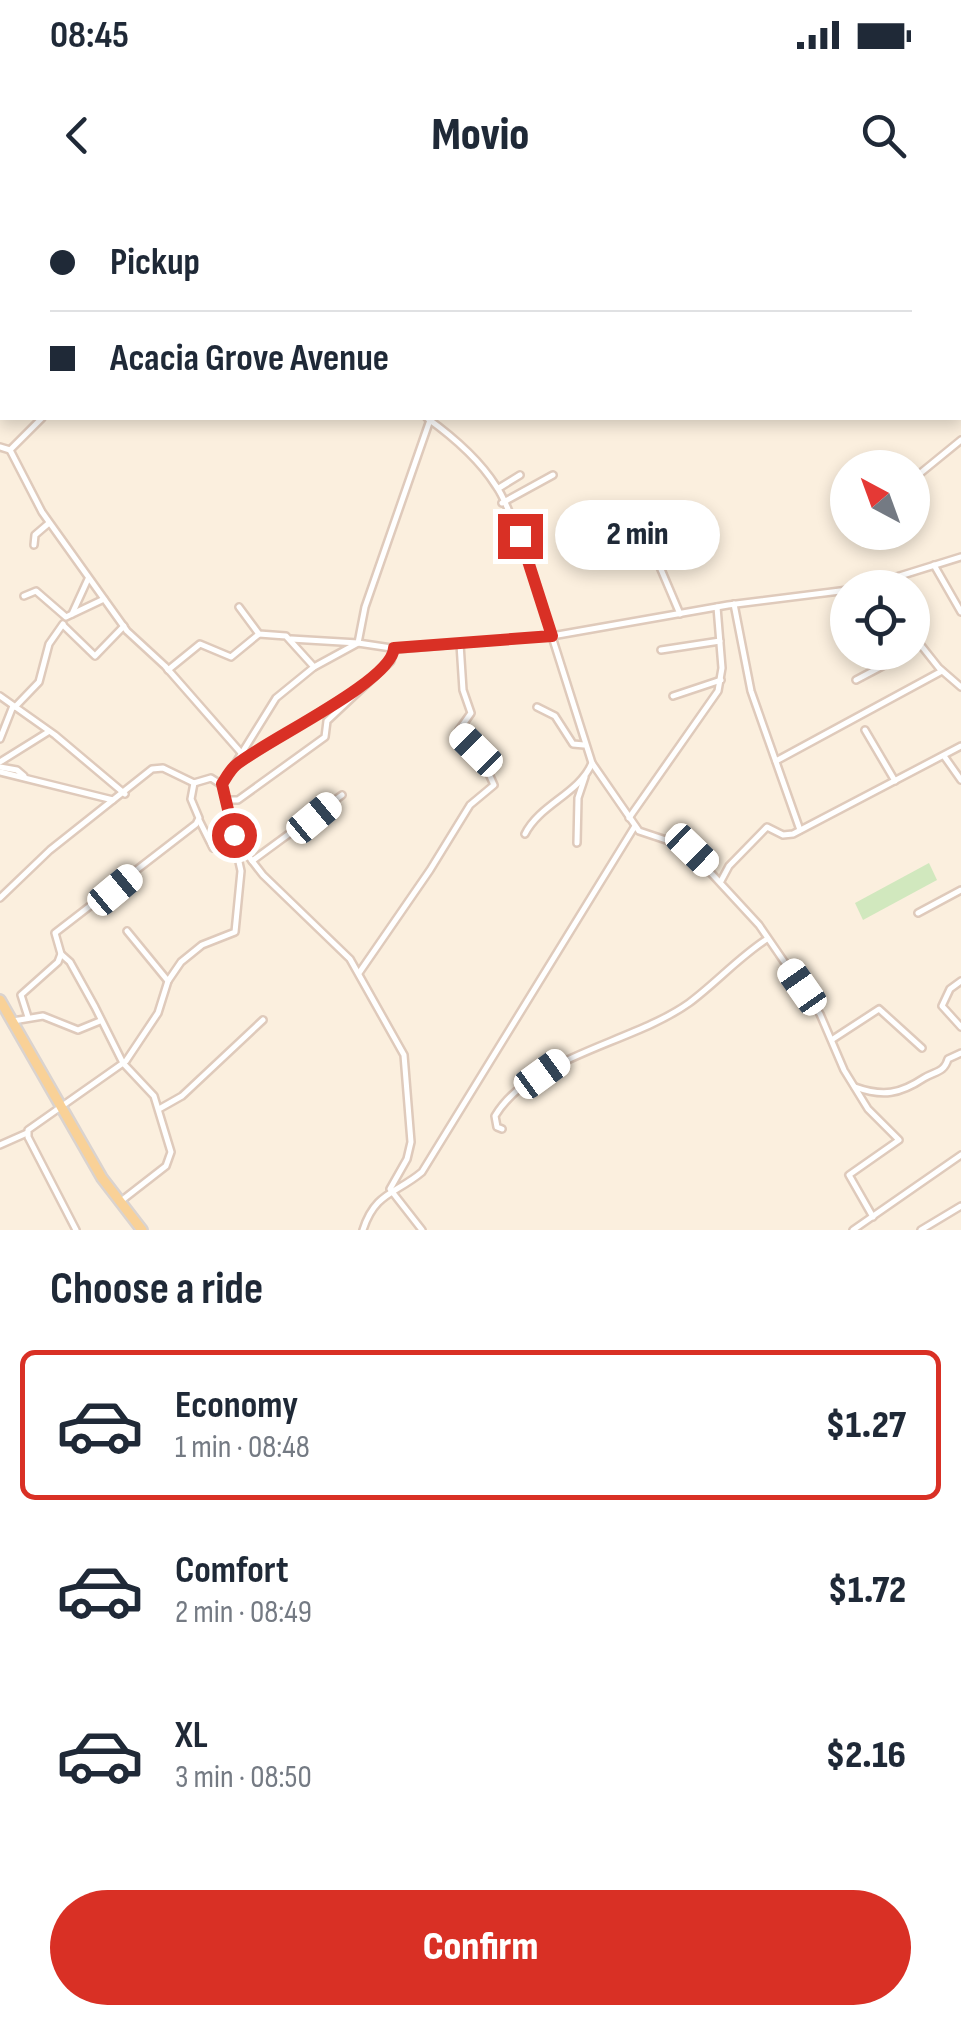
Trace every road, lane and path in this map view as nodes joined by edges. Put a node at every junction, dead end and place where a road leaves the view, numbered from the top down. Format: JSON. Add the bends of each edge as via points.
{"nodes":[{"id":1,"x":40,"y":420,"type":"edge"},
{"id":2,"x":430,"y":420,"type":"edge"},
{"id":3,"x":432,"y":420,"type":"edge"},
{"id":4,"x":961,"y":440,"type":"edge"},
{"id":5,"x":0,"y":447,"type":"edge"},
{"id":6,"x":10,"y":450,"type":"junction"},
{"id":7,"x":930,"y":465,"type":"edge"},
{"id":8,"x":520,"y":474,"type":"dead end"},
{"id":9,"x":554,"y":475,"type":"dead end"},
{"id":10,"x":498,"y":488,"type":"junction"},
{"id":11,"x":502,"y":503,"type":"junction"},
{"id":12,"x":49,"y":523,"type":"junction"},
{"id":13,"x":34,"y":545,"type":"dead end"},
{"id":14,"x":961,"y":557,"type":"edge"},
{"id":15,"x":934,"y":565,"type":"junction"},
{"id":16,"x":660,"y":567,"type":"dead end"},
{"id":17,"x":918,"y":570,"type":"edge"},
{"id":18,"x":89,"y":578,"type":"junction"},
{"id":19,"x":830,"y":592,"type":"edge"},
{"id":20,"x":24,"y":596,"type":"dead end"},
{"id":21,"x":104,"y":599,"type":"junction"},
{"id":22,"x":734,"y":604,"type":"junction"},
{"id":23,"x":240,"y":607,"type":"dead end"},
{"id":24,"x":717,"y":607,"type":"junction"},
{"id":25,"x":961,"y":612,"type":"edge"},
{"id":26,"x":680,"y":614,"type":"junction"},
{"id":27,"x":65,"y":619,"type":"junction"},
{"id":28,"x":124,"y":626,"type":"junction"},
{"id":29,"x":259,"y":634,"type":"junction"},
{"id":30,"x":552,"y":636,"type":"junction"},
{"id":31,"x":291,"y":639,"type":"junction"},
{"id":32,"x":720,"y":641,"type":"junction"},
{"id":33,"x":358,"y":643,"type":"junction"},
{"id":34,"x":460,"y":644,"type":"junction"},
{"id":35,"x":394,"y":648,"type":"junction"},
{"id":36,"x":662,"y":650,"type":"dead end"},
{"id":37,"x":930,"y":655,"type":"edge"},
{"id":38,"x":314,"y":667,"type":"junction"},
{"id":39,"x":168,"y":670,"type":"junction"},
{"id":40,"x":875,"y":670,"type":"edge"},
{"id":41,"x":942,"y":671,"type":"junction"},
{"id":42,"x":721,"y":680,"type":"junction"},
{"id":43,"x":856,"y":680,"type":"dead end"},
{"id":44,"x":961,"y":687,"type":"edge"},
{"id":45,"x":360,"y":688,"type":"junction"},
{"id":46,"x":0,"y":696,"type":"edge"},
{"id":47,"x":673,"y":696,"type":"dead end"},
{"id":48,"x":14,"y":706,"type":"junction"},
{"id":49,"x":538,"y":707,"type":"dead end"},
{"id":50,"x":864,"y":730,"type":"dead end"},
{"id":51,"x":50,"y":731,"type":"junction"},
{"id":52,"x":0,"y":739,"type":"edge"},
{"id":53,"x":584,"y":744,"type":"junction"},
{"id":54,"x":961,"y":746,"type":"edge"},
{"id":55,"x":244,"y":755,"type":"junction"},
{"id":56,"x":944,"y":756,"type":"junction"},
{"id":57,"x":776,"y":761,"type":"junction"},
{"id":58,"x":592,"y":763,"type":"junction"},
{"id":59,"x":236,"y":764,"type":"junction"},
{"id":60,"x":0,"y":767,"type":"edge"},
{"id":61,"x":586,"y":775,"type":"junction"},
{"id":62,"x":961,"y":780,"type":"edge"},
{"id":63,"x":895,"y":781,"type":"junction"},
{"id":64,"x":194,"y":783,"type":"junction"},
{"id":65,"x":222,"y":784,"type":"junction"},
{"id":66,"x":125,"y":794,"type":"junction"},
{"id":67,"x":342,"y":795,"type":"dead end"},
{"id":68,"x":114,"y":800,"type":"junction"},
{"id":69,"x":225,"y":800,"type":"junction"},
{"id":70,"x":629,"y":818,"type":"junction"},
{"id":71,"x":199,"y":820,"type":"junction"},
{"id":72,"x":635,"y":826,"type":"junction"},
{"id":73,"x":800,"y":830,"type":"junction"},
{"id":74,"x":525,"y":834,"type":"dead end"},
{"id":75,"x":236,"y":842,"type":"junction"},
{"id":76,"x":577,"y":843,"type":"dead end"},
{"id":77,"x":213,"y":848,"type":"dead end"},
{"id":78,"x":252,"y":861,"type":"junction"},
{"id":79,"x":721,"y":881,"type":"junction"},
{"id":80,"x":961,"y":890,"type":"edge"},
{"id":81,"x":0,"y":898,"type":"edge"},
{"id":82,"x":918,"y":913,"type":"dead end"},
{"id":83,"x":127,"y":931,"type":"dead end"},
{"id":84,"x":769,"y":939,"type":"junction"},
{"id":85,"x":61,"y":954,"type":"junction"},
{"id":86,"x":358,"y":974,"type":"junction"},
{"id":87,"x":168,"y":981,"type":"junction"},
{"id":88,"x":961,"y":981,"type":"edge"},
{"id":89,"x":0,"y":1000,"type":"edge"},
{"id":90,"x":28,"y":1017,"type":"junction"},
{"id":91,"x":263,"y":1020,"type":"dead end"},
{"id":92,"x":12,"y":1021,"type":"junction"},
{"id":93,"x":100,"y":1021,"type":"junction"},
{"id":94,"x":961,"y":1027,"type":"edge"},
{"id":95,"x":833,"y":1039,"type":"junction"},
{"id":96,"x":922,"y":1048,"type":"dead end"},
{"id":97,"x":961,"y":1053,"type":"edge"},
{"id":98,"x":122,"y":1063,"type":"junction"},
{"id":99,"x":854,"y":1087,"type":"junction"},
{"id":100,"x":159,"y":1109,"type":"junction"},
{"id":101,"x":62,"y":1110,"type":"junction"},
{"id":102,"x":502,"y":1129,"type":"dead end"},
{"id":103,"x":27,"y":1133,"type":"junction"},
{"id":104,"x":0,"y":1145,"type":"edge"},
{"id":105,"x":961,"y":1154,"type":"edge"},
{"id":106,"x":390,"y":1190,"type":"junction"},
{"id":107,"x":119,"y":1203,"type":"junction"},
{"id":108,"x":961,"y":1206,"type":"edge"},
{"id":109,"x":873,"y":1217,"type":"junction"},
{"id":110,"x":76,"y":1230,"type":"edge"},
{"id":111,"x":142,"y":1230,"type":"edge"},
{"id":112,"x":363,"y":1230,"type":"edge"},
{"id":113,"x":422,"y":1230,"type":"edge"},
{"id":114,"x":853,"y":1230,"type":"edge"},
{"id":115,"x":921,"y":1230,"type":"edge"}],
"edges":[{"from":1,"to":6,"type":"street"},
{"from":2,"to":33,"type":"street"},
{"from":3,"to":10,"type":"street"},
{"from":4,"to":7,"type":"street"},
{"from":5,"to":6,"type":"street"},
{"from":6,"to":12,"type":"street"},
{"from":8,"to":10,"type":"street"},
{"from":9,"to":11,"type":"street"},
{"from":10,"to":11,"type":"street"},
{"from":11,"to":30,"type":"street","via":[[518,529]]},
{"from":12,"to":13,"type":"street"},
{"from":12,"to":18,"type":"street"},
{"from":14,"to":15,"type":"street"},
{"from":15,"to":17,"type":"street"},
{"from":15,"to":25,"type":"street"},
{"from":16,"to":26,"type":"street"},
{"from":18,"to":21,"type":"street"},
{"from":18,"to":27,"type":"street"},
{"from":19,"to":22,"type":"street"},
{"from":20,"to":27,"type":"street","via":[[36,591]]},
{"from":21,"to":27,"type":"street"},
{"from":21,"to":28,"type":"street"},
{"from":22,"to":24,"type":"street"},
{"from":22,"to":57,"type":"street","via":[[751,691]]},
{"from":23,"to":29,"type":"street"},
{"from":24,"to":26,"type":"street"},
{"from":24,"to":32,"type":"street"},
{"from":26,"to":30,"type":"street"},
{"from":27,"to":28,"type":"street","via":[[95,656]]},
{"from":27,"to":48,"type":"street","via":[[48,644],[38,682]]},
{"from":28,"to":39,"type":"street"},
{"from":29,"to":31,"type":"street"},
{"from":29,"to":39,"type":"street","via":[[231,657],[200,644]]},
{"from":30,"to":34,"type":"street"},
{"from":30,"to":53,"type":"street"},
{"from":31,"to":33,"type":"street"},
{"from":31,"to":38,"type":"street"},
{"from":32,"to":36,"type":"street"},
{"from":32,"to":42,"type":"street"},
{"from":33,"to":35,"type":"street"},
{"from":33,"to":38,"type":"street"},
{"from":34,"to":35,"type":"street"},
{"from":34,"to":86,"type":"street","via":[[470,713],[459,730],[484,759],[493,787],[470,805]]},
{"from":35,"to":45,"type":"street","via":[[391,661]]},
{"from":37,"to":41,"type":"street"},
{"from":38,"to":55,"type":"street","via":[[270,706]]},
{"from":39,"to":55,"type":"street"},
{"from":40,"to":43,"type":"street"},
{"from":41,"to":44,"type":"street"},
{"from":41,"to":57,"type":"street"},
{"from":42,"to":47,"type":"street"},
{"from":42,"to":70,"type":"street","via":[[705,714]]},
{"from":45,"to":59,"type":"street"},
{"from":45,"to":69,"type":"street","via":[[325,723],[324,738],[238,800]]},
{"from":46,"to":48,"type":"street"},
{"from":48,"to":51,"type":"street"},
{"from":48,"to":52,"type":"street"},
{"from":49,"to":53,"type":"street","via":[[555,716],[573,744]]},
{"from":50,"to":63,"type":"street"},
{"from":51,"to":60,"type":"street"},
{"from":51,"to":66,"type":"street"},
{"from":53,"to":58,"type":"street"},
{"from":54,"to":56,"type":"street"},
{"from":55,"to":59,"type":"street"},
{"from":56,"to":62,"type":"street"},
{"from":56,"to":63,"type":"street"},
{"from":57,"to":73,"type":"street"},
{"from":58,"to":61,"type":"street"},
{"from":58,"to":70,"type":"street"},
{"from":59,"to":65,"type":"street"},
{"from":60,"to":68,"type":"street"},
{"from":61,"to":74,"type":"street","via":[[539,812]]},
{"from":61,"to":76,"type":"street"},
{"from":63,"to":73,"type":"street"},
{"from":64,"to":65,"type":"street","via":[[211,778]]},
{"from":64,"to":66,"type":"street","via":[[157,768]]},
{"from":64,"to":71,"type":"street","via":[[191,799]]},
{"from":65,"to":69,"type":"street"},
{"from":66,"to":68,"type":"street"},
{"from":67,"to":78,"type":"street"},
{"from":68,"to":81,"type":"street"},
{"from":69,"to":75,"type":"street"},
{"from":70,"to":72,"type":"street"},
{"from":71,"to":77,"type":"street"},
{"from":71,"to":85,"type":"street","via":[[58,929],[54,939]]},
{"from":72,"to":79,"type":"street","via":[[646,836],[687,846]]},
{"from":72,"to":106,"type":"street","via":[[422,1172]]},
{"from":73,"to":79,"type":"street","via":[[786,836],[767,827]]},
{"from":75,"to":78,"type":"street"},
{"from":75,"to":87,"type":"street","via":[[242,880],[236,932],[197,948]]},
{"from":78,"to":86,"type":"street"},
{"from":79,"to":84,"type":"street"},
{"from":80,"to":82,"type":"street"},
{"from":83,"to":87,"type":"street"},
{"from":84,"to":95,"type":"street"},
{"from":84,"to":102,"type":"street","via":[[689,1003],[636,1034],[570,1055],[512,1096],[495,1116]]},
{"from":85,"to":90,"type":"street","via":[[21,995]]},
{"from":85,"to":93,"type":"street"},
{"from":86,"to":106,"type":"street","via":[[407,1068],[411,1142]]},
{"from":87,"to":98,"type":"street","via":[[158,1012]]},
{"from":88,"to":94,"type":"street","via":[[942,1006]]},
{"from":89,"to":92,"type":"main road"},
{"from":90,"to":92,"type":"street"},
{"from":90,"to":93,"type":"street","via":[[43,1016],[74,1030]]},
{"from":91,"to":100,"type":"street","via":[[182,1096]]},
{"from":92,"to":101,"type":"main road"},
{"from":93,"to":98,"type":"street"},
{"from":95,"to":96,"type":"street","via":[[879,1008]]},
{"from":95,"to":99,"type":"street"},
{"from":97,"to":99,"type":"street","via":[[908,1090],[879,1094]]},
{"from":98,"to":100,"type":"street","via":[[151,1090]]},
{"from":98,"to":101,"type":"street"},
{"from":99,"to":109,"type":"street","via":[[899,1140],[849,1176]]},
{"from":100,"to":107,"type":"street","via":[[171,1160]]},
{"from":101,"to":103,"type":"street"},
{"from":101,"to":107,"type":"main road"},
{"from":103,"to":104,"type":"street"},
{"from":103,"to":110,"type":"street"},
{"from":105,"to":109,"type":"street"},
{"from":106,"to":112,"type":"street"},
{"from":106,"to":113,"type":"street"},
{"from":107,"to":111,"type":"main road"},
{"from":108,"to":115,"type":"street"},
{"from":109,"to":114,"type":"street"}]}
